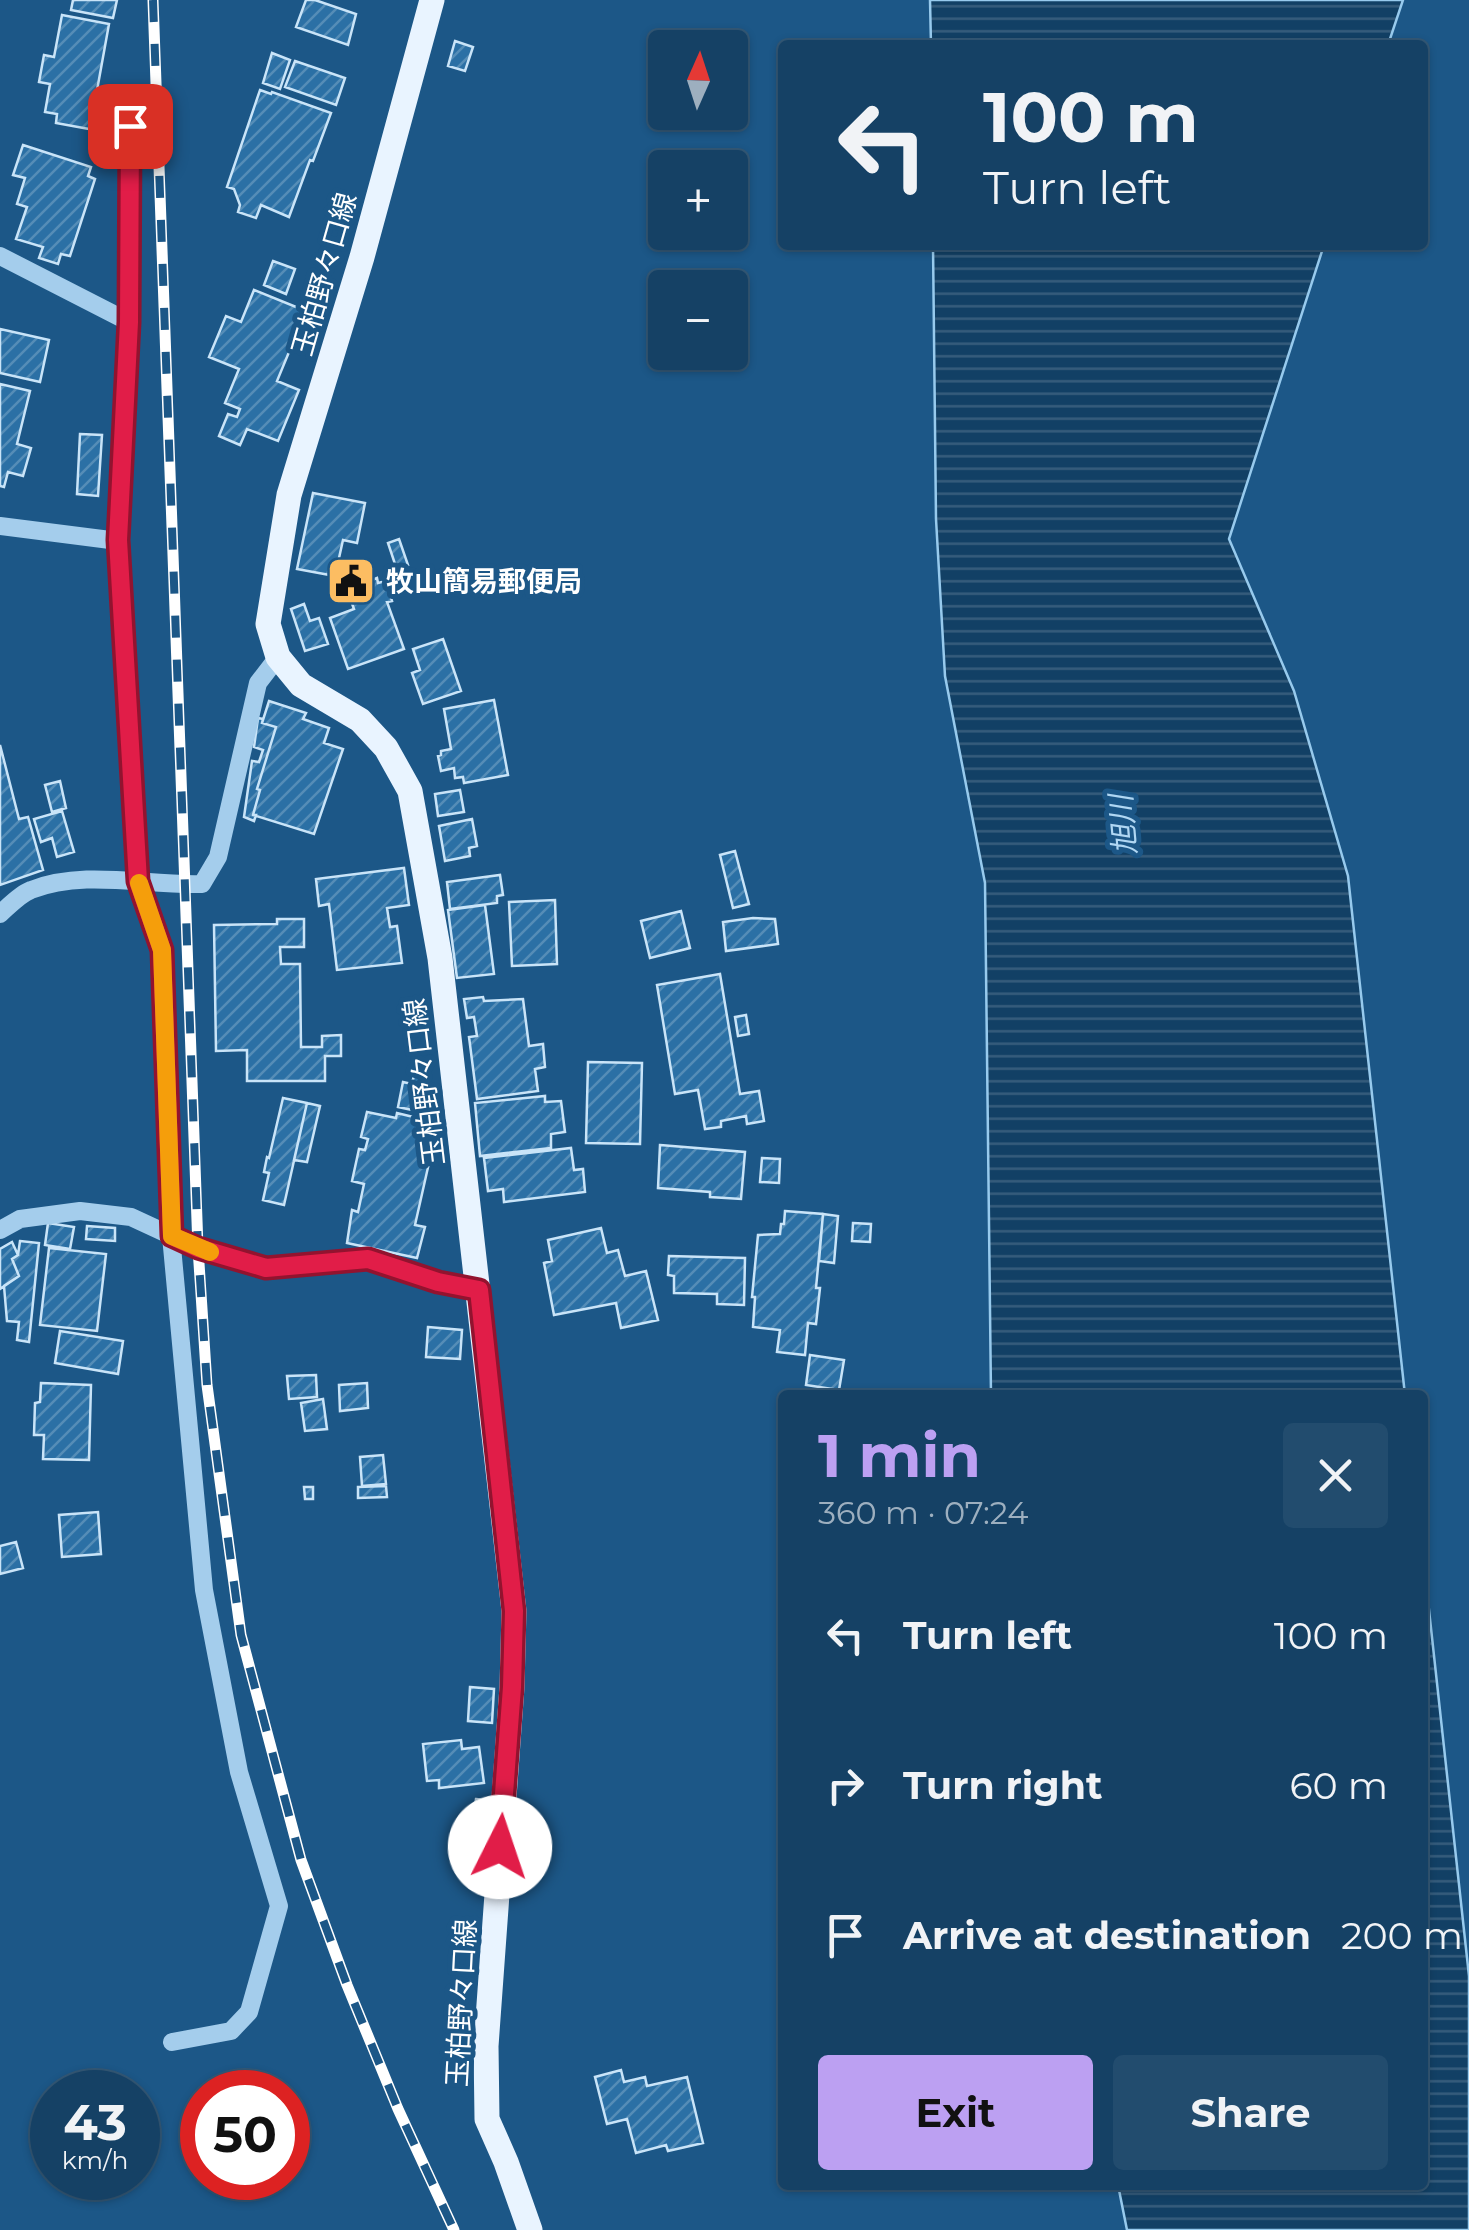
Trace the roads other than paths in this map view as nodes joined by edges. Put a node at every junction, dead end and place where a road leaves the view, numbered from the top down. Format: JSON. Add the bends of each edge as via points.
{"nodes":[{"id":1,"x":432,"y":0,"type":"edge"},
{"id":2,"x":130,"y":126,"type":"dead end"},
{"id":3,"x":0,"y":256,"type":"edge"},
{"id":4,"x":129,"y":322,"type":"junction"},
{"id":5,"x":0,"y":526,"type":"edge"},
{"id":6,"x":118,"y":540,"type":"junction"},
{"id":7,"x":278,"y":657,"type":"junction"},
{"id":8,"x":138,"y":881,"type":"junction"},
{"id":9,"x":0,"y":914,"type":"edge"},
{"id":10,"x":0,"y":1230,"type":"edge"},
{"id":11,"x":172,"y":1236,"type":"junction"},
{"id":12,"x":479,"y":1290,"type":"junction"},
{"id":13,"x":172,"y":2042,"type":"dead end"},
{"id":14,"x":530,"y":2230,"type":"edge"}],
"edges":[{"from":1,"to":7,"type":"main road","name":"玉柏野々口線","via":[[289,495],[268,624]]},
{"from":2,"to":4,"type":"street"},
{"from":3,"to":4,"type":"street"},
{"from":4,"to":6,"type":"street"},
{"from":5,"to":6,"type":"street"},
{"from":6,"to":8,"type":"street"},
{"from":7,"to":8,"type":"street","via":[[258,684],[218,857],[202,884]]},
{"from":7,"to":12,"type":"main road","name":"玉柏野々口線","via":[[301,685],[360,720],[386,748],[410,791],[440,958]]},
{"from":8,"to":9,"type":"street","via":[[73,880],[28,890]]},
{"from":8,"to":11,"type":"street","via":[[162,950]]},
{"from":10,"to":11,"type":"street","via":[[20,1219],[80,1211],[132,1217]]},
{"from":11,"to":12,"type":"street","via":[[266,1268],[368,1259]]},
{"from":11,"to":13,"type":"street","via":[[204,1590],[239,1772],[279,1906],[249,2012],[231,2031]]},
{"from":12,"to":14,"type":"main road","name":"玉柏野々口線","via":[[514,1611],[487,2119]]}]}
